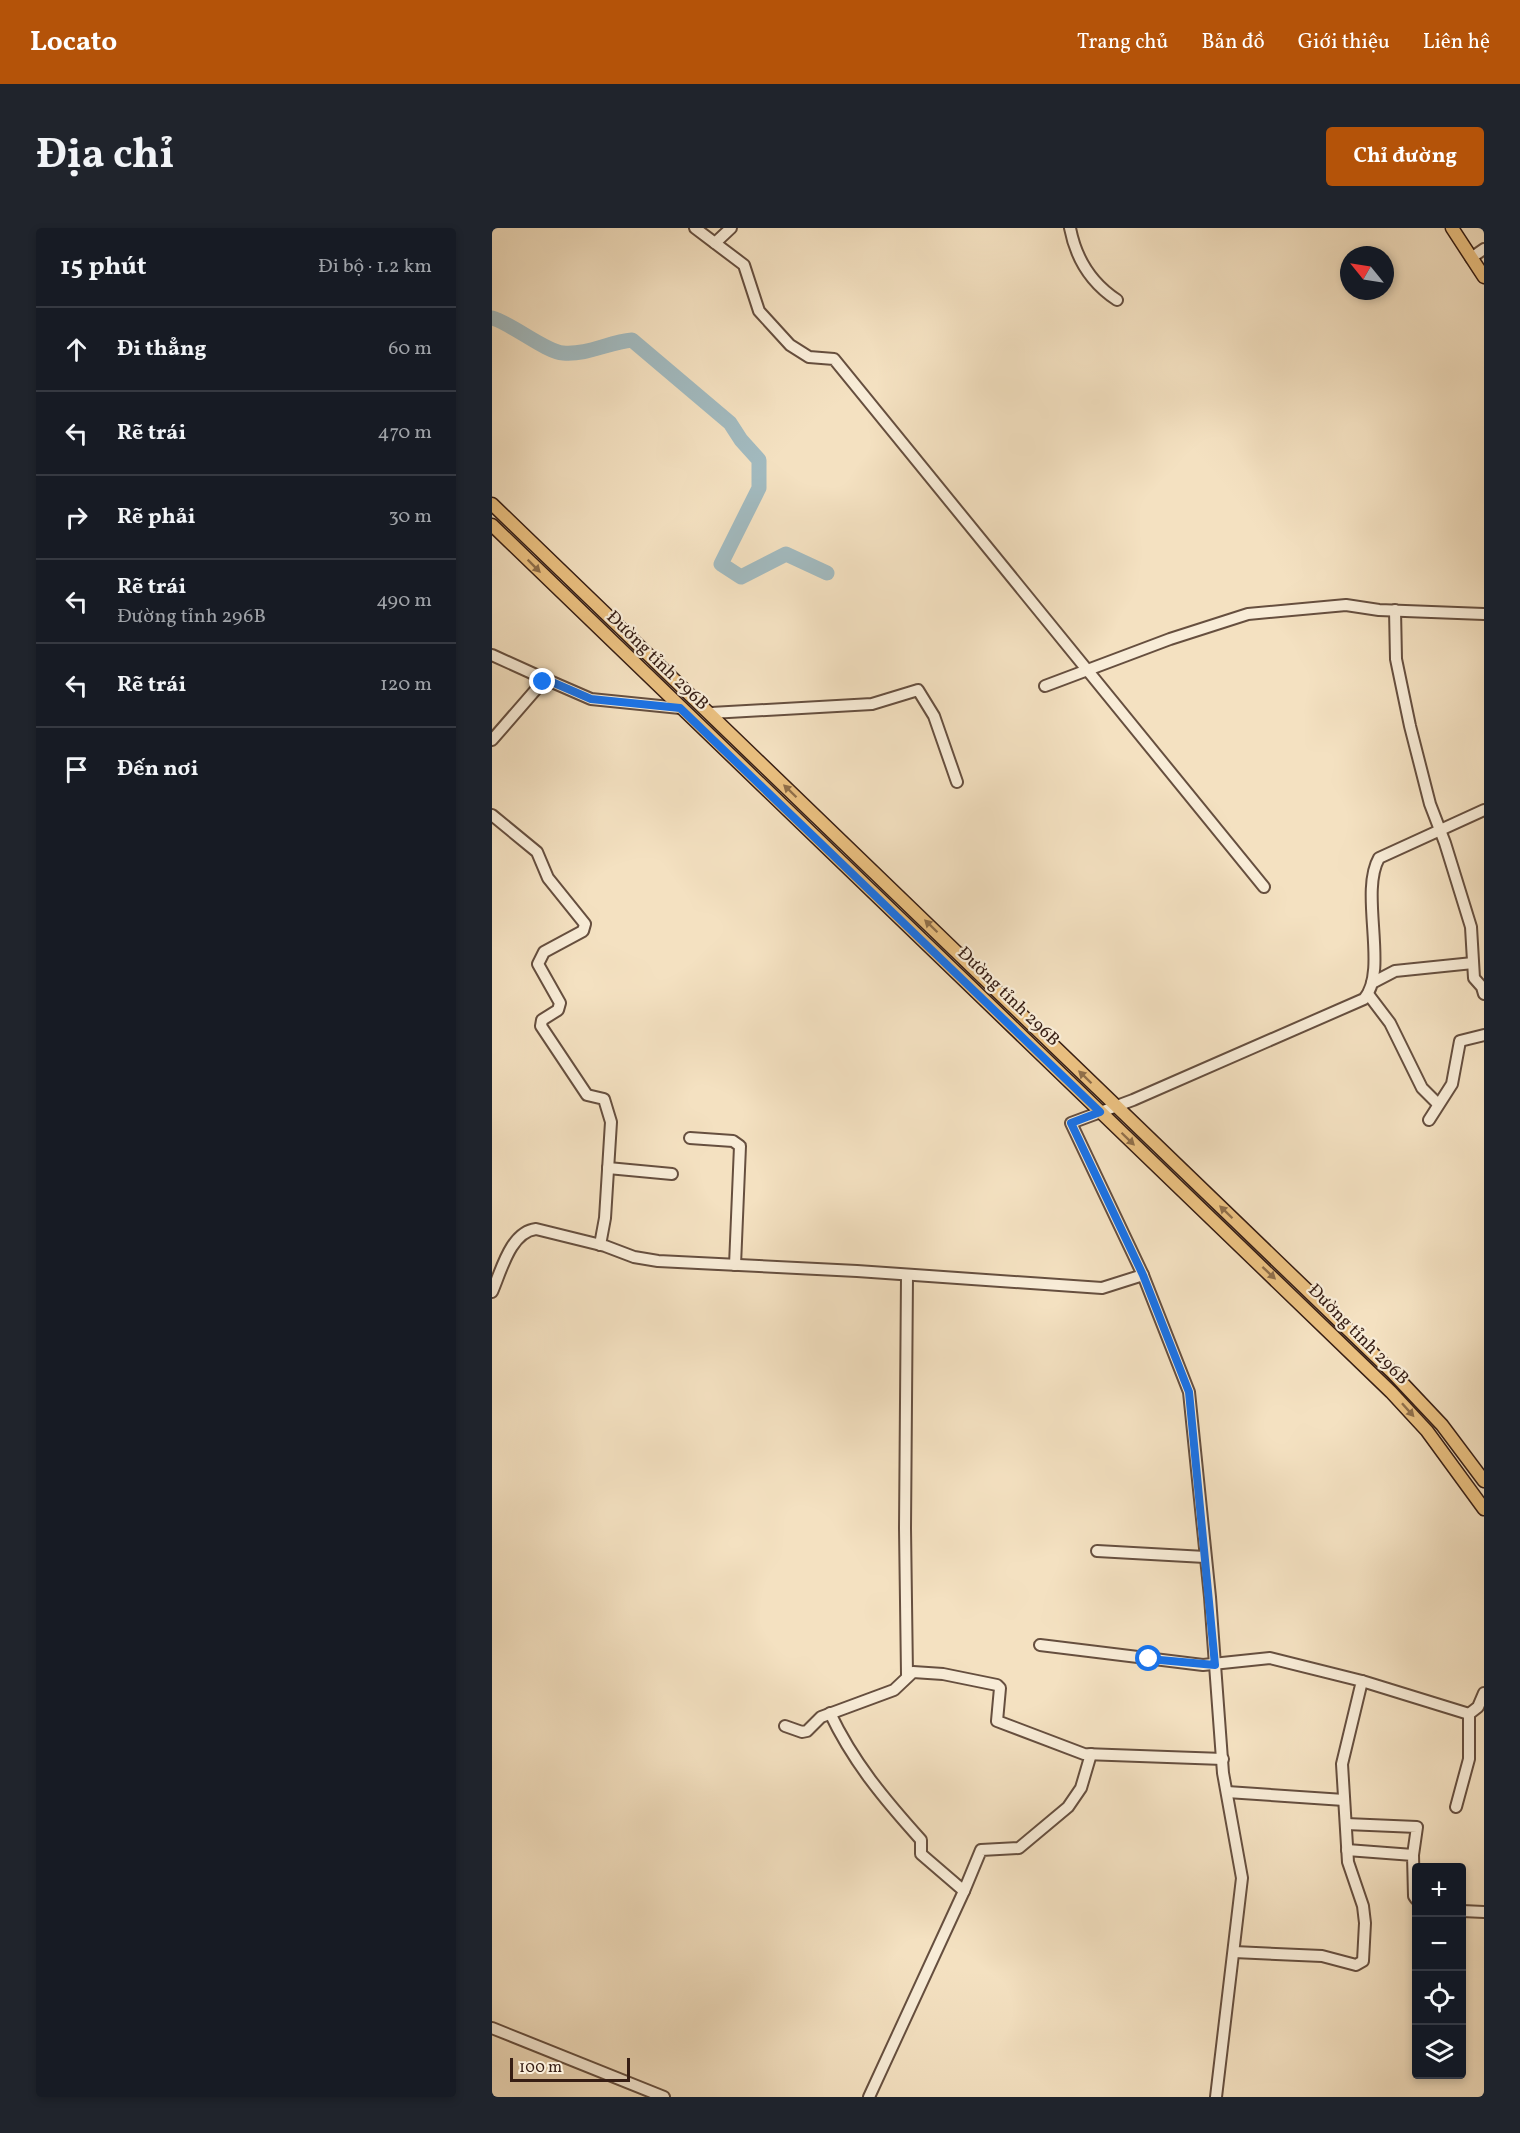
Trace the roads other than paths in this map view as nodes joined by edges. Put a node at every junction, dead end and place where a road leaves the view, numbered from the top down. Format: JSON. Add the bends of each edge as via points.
{"nodes":[{"id":1,"x":695,"y":228,"type":"edge"},
{"id":2,"x":731,"y":228,"type":"edge"},
{"id":3,"x":1071,"y":228,"type":"edge"},
{"id":4,"x":1452,"y":228,"type":"edge"},
{"id":5,"x":715,"y":243,"type":"junction"},
{"id":6,"x":1484,"y":249,"type":"edge"},
{"id":7,"x":1472,"y":258,"type":"junction"},
{"id":8,"x":1484,"y":277,"type":"edge"},
{"id":9,"x":1117,"y":300,"type":"dead end"},
{"id":10,"x":492,"y":504,"type":"edge"},
{"id":11,"x":492,"y":525,"type":"edge"},
{"id":12,"x":1395,"y":610,"type":"junction"},
{"id":13,"x":1484,"y":614,"type":"edge"},
{"id":14,"x":492,"y":655,"type":"edge"},
{"id":15,"x":1087,"y":669,"type":"junction"},
{"id":16,"x":545,"y":679,"type":"junction"},
{"id":17,"x":1044,"y":686,"type":"dead end"},
{"id":18,"x":680,"y":708,"type":"junction"},
{"id":19,"x":711,"y":713,"type":"junction"},
{"id":20,"x":492,"y":740,"type":"edge"},
{"id":21,"x":957,"y":782,"type":"dead end"},
{"id":22,"x":1484,"y":810,"type":"edge"},
{"id":23,"x":492,"y":815,"type":"edge"},
{"id":24,"x":1439,"y":830,"type":"junction"},
{"id":25,"x":1264,"y":887,"type":"dead end"},
{"id":26,"x":1473,"y":963,"type":"junction"},
{"id":27,"x":1370,"y":989,"type":"junction"},
{"id":28,"x":1484,"y":994,"type":"edge"},
{"id":29,"x":1484,"y":1035,"type":"edge"},
{"id":30,"x":1438,"y":1104,"type":"junction"},
{"id":31,"x":1115,"y":1106,"type":"junction"},
{"id":32,"x":1100,"y":1112,"type":"junction"},
{"id":33,"x":1429,"y":1120,"type":"dead end"},
{"id":34,"x":690,"y":1138,"type":"dead end"},
{"id":35,"x":608,"y":1168,"type":"junction"},
{"id":36,"x":672,"y":1174,"type":"dead end"},
{"id":37,"x":600,"y":1245,"type":"junction"},
{"id":38,"x":735,"y":1265,"type":"junction"},
{"id":39,"x":907,"y":1275,"type":"junction"},
{"id":40,"x":1143,"y":1275,"type":"junction"},
{"id":41,"x":492,"y":1292,"type":"edge"},
{"id":42,"x":1484,"y":1481,"type":"edge"},
{"id":43,"x":1484,"y":1509,"type":"edge"},
{"id":44,"x":1097,"y":1551,"type":"dead end"},
{"id":45,"x":1205,"y":1557,"type":"junction"},
{"id":46,"x":1040,"y":1645,"type":"dead end"},
{"id":47,"x":1215,"y":1665,"type":"junction"},
{"id":48,"x":907,"y":1675,"type":"junction"},
{"id":49,"x":1362,"y":1681,"type":"junction"},
{"id":50,"x":1484,"y":1693,"type":"edge"},
{"id":51,"x":830,"y":1713,"type":"junction"},
{"id":52,"x":1469,"y":1714,"type":"junction"},
{"id":53,"x":785,"y":1726,"type":"dead end"},
{"id":54,"x":1091,"y":1754,"type":"junction"},
{"id":55,"x":1223,"y":1759,"type":"junction"},
{"id":56,"x":1227,"y":1792,"type":"junction"},
{"id":57,"x":1344,"y":1800,"type":"junction"},
{"id":58,"x":1456,"y":1807,"type":"dead end"},
{"id":59,"x":1346,"y":1824,"type":"junction"},
{"id":60,"x":1347,"y":1850,"type":"junction"},
{"id":61,"x":1413,"y":1855,"type":"junction"},
{"id":62,"x":1413,"y":1863,"type":"edge"},
{"id":63,"x":964,"y":1891,"type":"junction"},
{"id":64,"x":1466,"y":1911,"type":"edge"},
{"id":65,"x":1484,"y":1912,"type":"edge"},
{"id":66,"x":1234,"y":1952,"type":"junction"},
{"id":67,"x":492,"y":2028,"type":"edge"},
{"id":68,"x":664,"y":2097,"type":"edge"},
{"id":69,"x":869,"y":2097,"type":"edge"},
{"id":70,"x":1216,"y":2097,"type":"edge"}],
"edges":[{"from":1,"to":5,"type":"street"},
{"from":2,"to":5,"type":"street"},
{"from":3,"to":9,"type":"street","via":[[1083,266],[1093,282]]},
{"from":4,"to":7,"type":"main road"},
{"from":5,"to":15,"type":"street","via":[[744,265],[759,311],[783,339],[809,357],[834,359]]},
{"from":6,"to":7,"type":"street"},
{"from":7,"to":8,"type":"main road"},
{"from":10,"to":19,"type":"main road","name":"Đường tỉnh 296B"},
{"from":11,"to":18,"type":"main road","name":"Đường tỉnh 296B","one_way":true},
{"from":12,"to":13,"type":"street"},
{"from":12,"to":15,"type":"street","via":[[1346,605],[1248,614]]},
{"from":12,"to":24,"type":"street","via":[[1396,659],[1416,753]]},
{"from":14,"to":16,"type":"street"},
{"from":15,"to":17,"type":"street"},
{"from":15,"to":25,"type":"street"},
{"from":16,"to":18,"type":"street","via":[[591,699]]},
{"from":16,"to":20,"type":"street"},
{"from":18,"to":32,"type":"main road","name":"Đường tỉnh 296B"},
{"from":19,"to":21,"type":"street","via":[[872,704],[918,690],[934,716]]},
{"from":31,"to":19,"type":"main road","name":"Đường tỉnh 296B","one_way":true},
{"from":22,"to":24,"type":"street"},
{"from":23,"to":35,"type":"street","via":[[537,852],[548,878],[585,924],[583,931],[539,957],[538,963],[560,1002],[558,1010],[541,1023],[587,1095],[604,1099],[611,1122]]},
{"from":24,"to":26,"type":"street","via":[[1471,927]]},
{"from":24,"to":27,"type":"street","via":[[1384,854],[1374,866]]},
{"from":26,"to":27,"type":"street","via":[[1395,971]]},
{"from":26,"to":28,"type":"street","via":[[1474,978]]},
{"from":27,"to":30,"type":"street","via":[[1422,1088]]},
{"from":27,"to":31,"type":"street","via":[[1348,1008]]},
{"from":29,"to":30,"type":"street","via":[[1460,1041],[1452,1084]]},
{"from":30,"to":33,"type":"street"},
{"from":31,"to":32,"type":"street"},
{"from":42,"to":31,"type":"main road","name":"Đường tỉnh 296B","one_way":true,"via":[[1442,1425],[1392,1372]]},
{"from":32,"to":40,"type":"street","via":[[1071,1123]]},
{"from":32,"to":43,"type":"main road","name":"Đường tỉnh 296B","one_way":true,"via":[[1391,1392],[1427,1431]]},
{"from":34,"to":38,"type":"street","via":[[733,1141],[740,1146]]},
{"from":35,"to":36,"type":"street"},
{"from":35,"to":37,"type":"street"},
{"from":37,"to":38,"type":"street","via":[[641,1259]]},
{"from":37,"to":41,"type":"street","via":[[526,1230],[515,1241]]},
{"from":38,"to":39,"type":"street"},
{"from":39,"to":40,"type":"street","via":[[1102,1288]]},
{"from":39,"to":48,"type":"street"},
{"from":40,"to":45,"type":"street","via":[[1189,1392]]},
{"from":44,"to":45,"type":"street"},
{"from":45,"to":47,"type":"street"},
{"from":46,"to":47,"type":"street"},
{"from":47,"to":49,"type":"street","via":[[1270,1658]]},
{"from":47,"to":55,"type":"street"},
{"from":48,"to":51,"type":"street","via":[[894,1690]]},
{"from":48,"to":54,"type":"street","via":[[943,1674],[997,1685],[997,1721],[1074,1752]]},
{"from":49,"to":52,"type":"street"},
{"from":49,"to":57,"type":"street","via":[[1342,1764]]},
{"from":50,"to":52,"type":"street","via":[[1478,1707]]},
{"from":51,"to":53,"type":"street","via":[[807,1731]]},
{"from":51,"to":63,"type":"street","via":[[858,1764],[921,1840],[921,1854]]},
{"from":52,"to":58,"type":"street","via":[[1469,1759]]},
{"from":54,"to":55,"type":"street"},
{"from":54,"to":63,"type":"street","via":[[1081,1788],[1068,1807],[1019,1848],[981,1850]]},
{"from":55,"to":56,"type":"street"},
{"from":56,"to":57,"type":"street"},
{"from":56,"to":66,"type":"street","via":[[1242,1878]]},
{"from":57,"to":59,"type":"street"},
{"from":59,"to":60,"type":"street"},
{"from":59,"to":61,"type":"street","via":[[1417,1827]]},
{"from":60,"to":61,"type":"street"},
{"from":60,"to":66,"type":"street","via":[[1365,1923],[1365,1950],[1360,1964],[1322,1956]]},
{"from":61,"to":62,"type":"street"},
{"from":63,"to":69,"type":"street"},
{"from":64,"to":65,"type":"street"},
{"from":66,"to":70,"type":"street"},
{"from":67,"to":68,"type":"street"}]}
